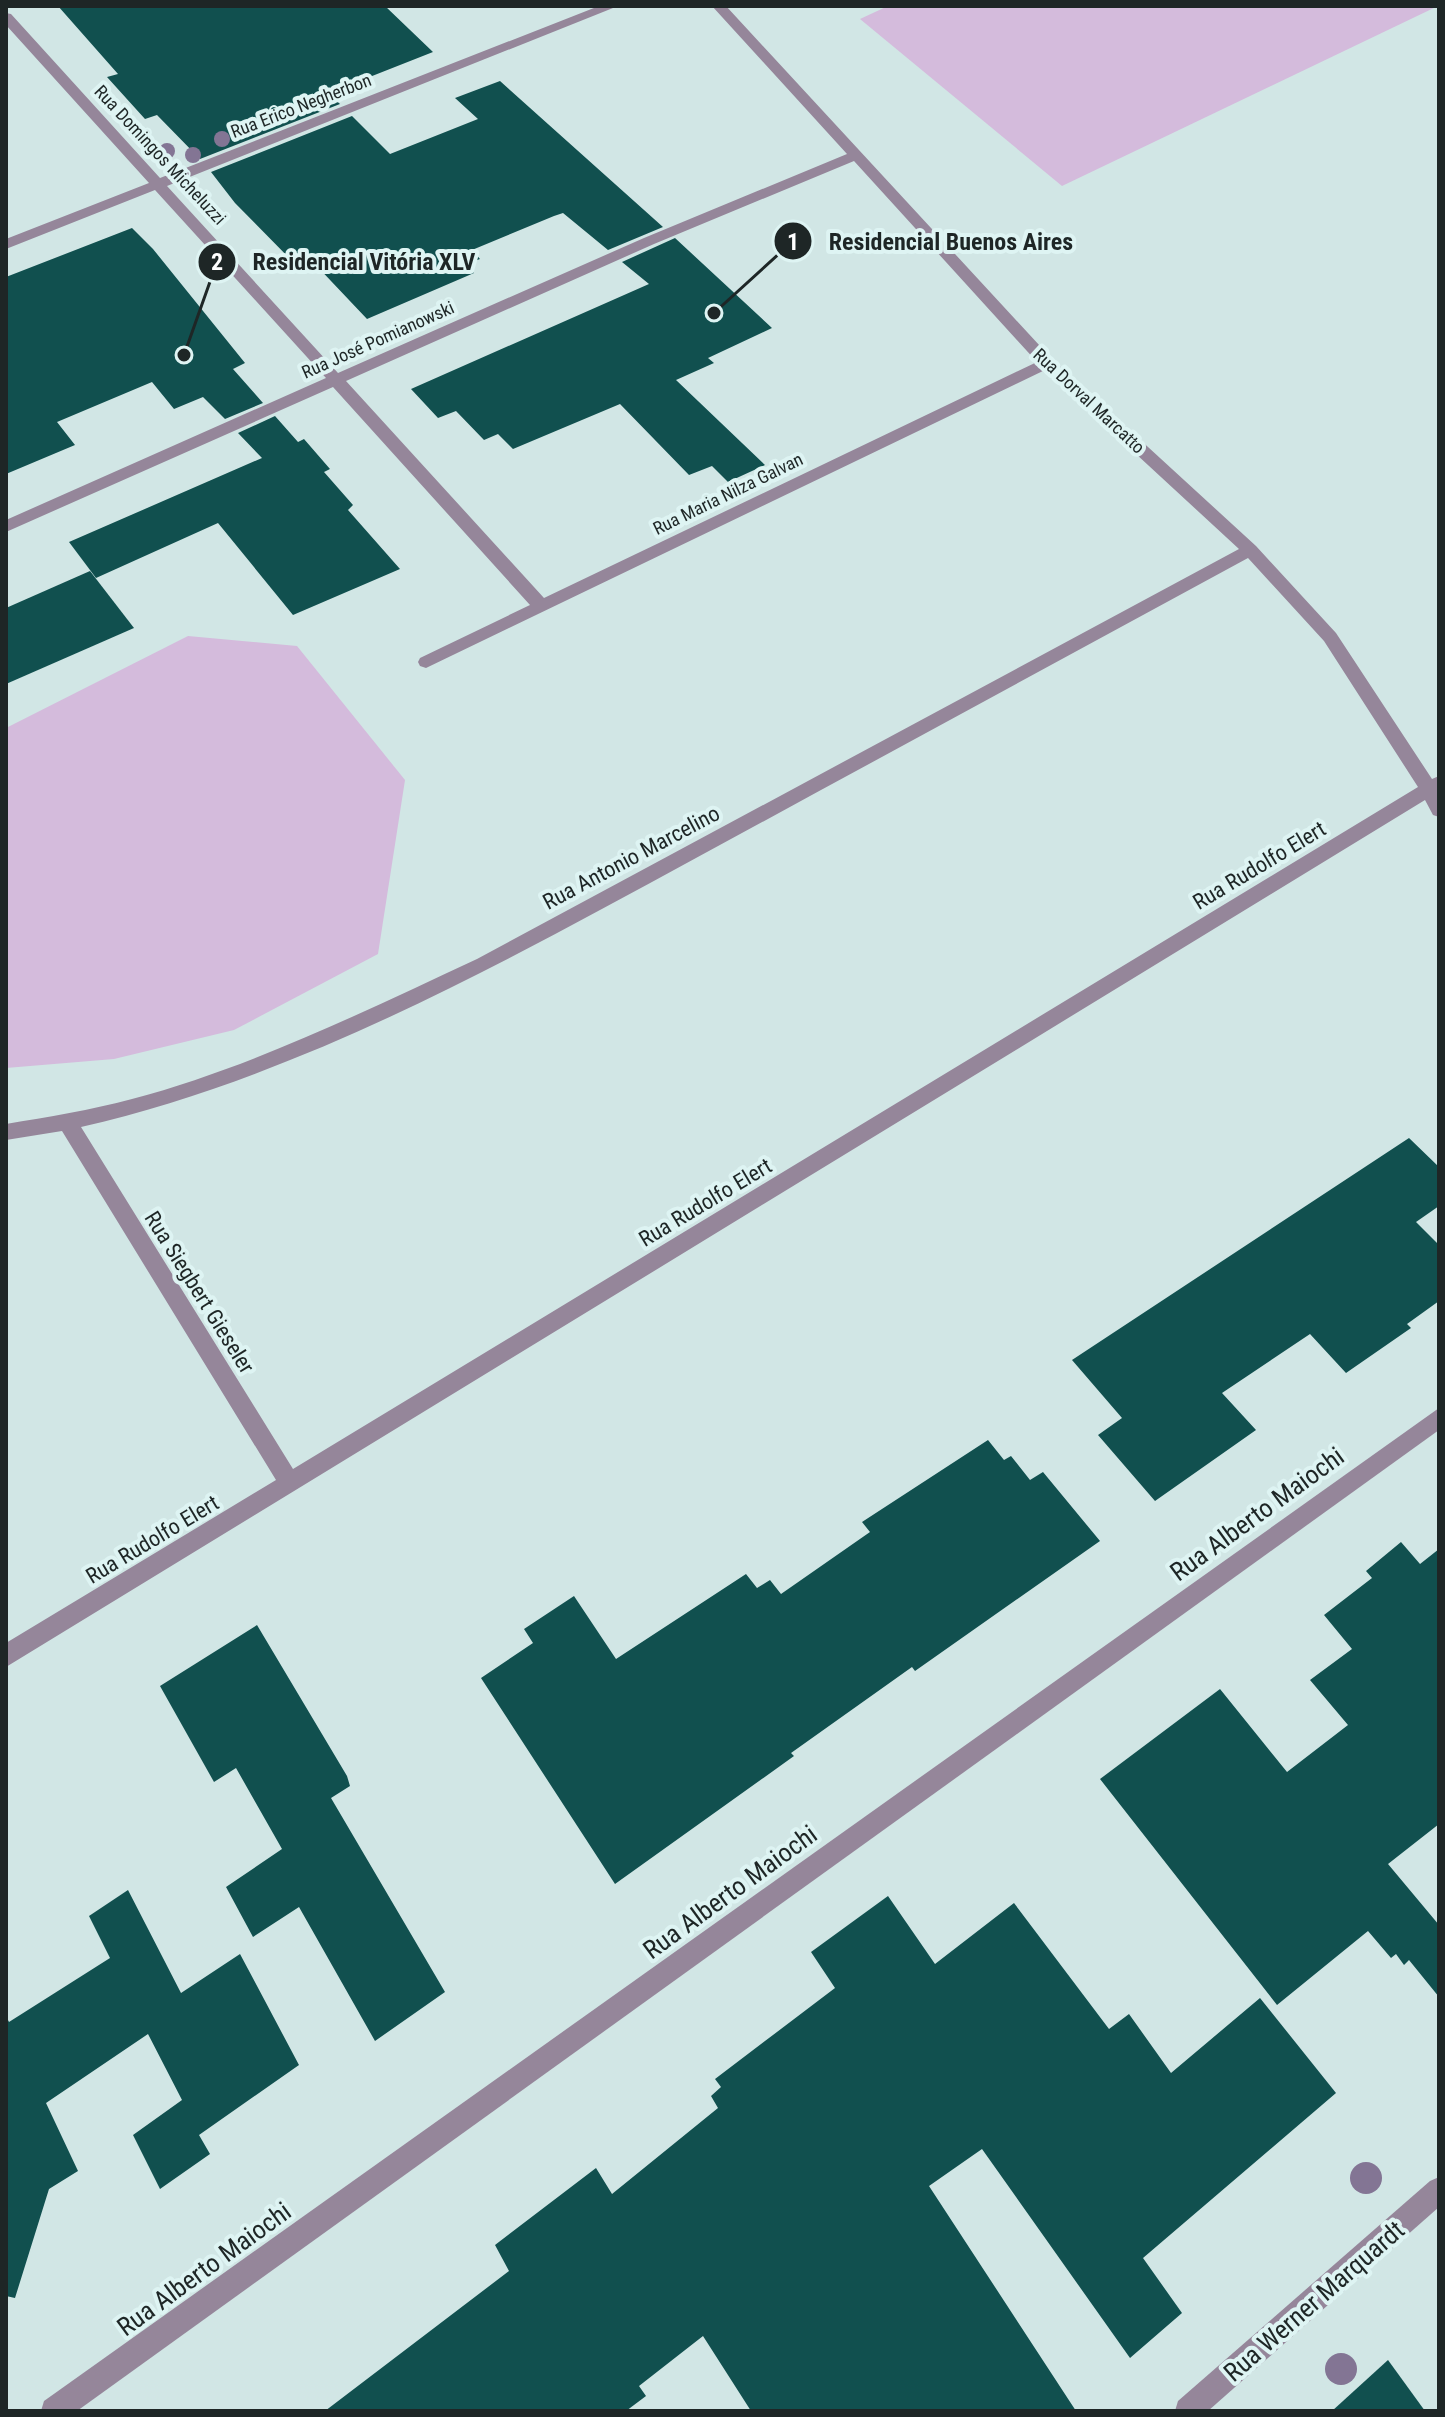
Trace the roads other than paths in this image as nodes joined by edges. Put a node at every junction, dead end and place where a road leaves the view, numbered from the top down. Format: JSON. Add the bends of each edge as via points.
{"nodes":[{"id":1,"x":611,"y":6,"type":"edge"},
{"id":2,"x":719,"y":6,"type":"edge"},
{"id":3,"x":6,"y":17,"type":"edge"},
{"id":4,"x":856,"y":155,"type":"junction"},
{"id":5,"x":158,"y":182,"type":"junction"},
{"id":6,"x":6,"y":244,"type":"edge"},
{"id":7,"x":1047,"y":363,"type":"junction"},
{"id":8,"x":337,"y":380,"type":"junction"},
{"id":9,"x":6,"y":526,"type":"edge"},
{"id":10,"x":1250,"y":550,"type":"junction"},
{"id":11,"x":541,"y":606,"type":"junction"},
{"id":12,"x":426,"y":662,"type":"dead end"},
{"id":13,"x":1434,"y":786,"type":"edge"},
{"id":14,"x":1439,"y":810,"type":"edge"},
{"id":15,"x":69,"y":1125,"type":"junction"},
{"id":16,"x":6,"y":1132,"type":"edge"},
{"id":17,"x":1439,"y":1418,"type":"edge"},
{"id":18,"x":290,"y":1484,"type":"junction"},
{"id":19,"x":6,"y":1656,"type":"edge"},
{"id":20,"x":1439,"y":2190,"type":"edge"},
{"id":21,"x":54,"y":2411,"type":"edge"},
{"id":22,"x":1188,"y":2411,"type":"edge"}],
"edges":[{"from":1,"to":5,"type":"street","name":"Rua Erico Negherbon"},
{"from":2,"to":4,"type":"street","name":"Rua Dorval Marcatto"},
{"from":3,"to":5,"type":"street","name":"Rua Domingos Micheluzzi"},
{"from":4,"to":7,"type":"street","name":"Rua Dorval Marcatto"},
{"from":4,"to":8,"type":"street","name":"Rua José Pomianowski"},
{"from":5,"to":6,"type":"street","name":"Rua Erico Negherbon"},
{"from":5,"to":8,"type":"street","name":"Rua Domingos Micheluzzi"},
{"from":7,"to":10,"type":"street","name":"Rua Dorval Marcatto"},
{"from":7,"to":11,"type":"street","name":"Rua Maria Nilza Galvan"},
{"from":8,"to":9,"type":"street","name":"Rua José Pomianowski"},
{"from":8,"to":11,"type":"street","name":"Rua Domingos Micheluzzi"},
{"from":10,"to":13,"type":"street","name":"Rua Dorval Marcatto","via":[[1330,637]]},
{"from":10,"to":15,"type":"street","name":"Rua Antonio Marcelino","via":[[484,964],[226,1079]]},
{"from":11,"to":12,"type":"street","name":"Rua Maria Nilza Galvan"},
{"from":13,"to":14,"type":"street","name":"Rua Dorval Marcatto"},
{"from":13,"to":18,"type":"street","name":"Rua Rudolfo Elert"},
{"from":15,"to":16,"type":"street","name":"Rua Antonio Marcelino"},
{"from":15,"to":18,"type":"street","name":"Rua Siegbert Gieseler"},
{"from":17,"to":21,"type":"street","name":"Rua Alberto Maiochi"},
{"from":18,"to":19,"type":"street","name":"Rua Rudolfo Elert"},
{"from":20,"to":22,"type":"street","name":"Rua Werner Marquardt"}]}
